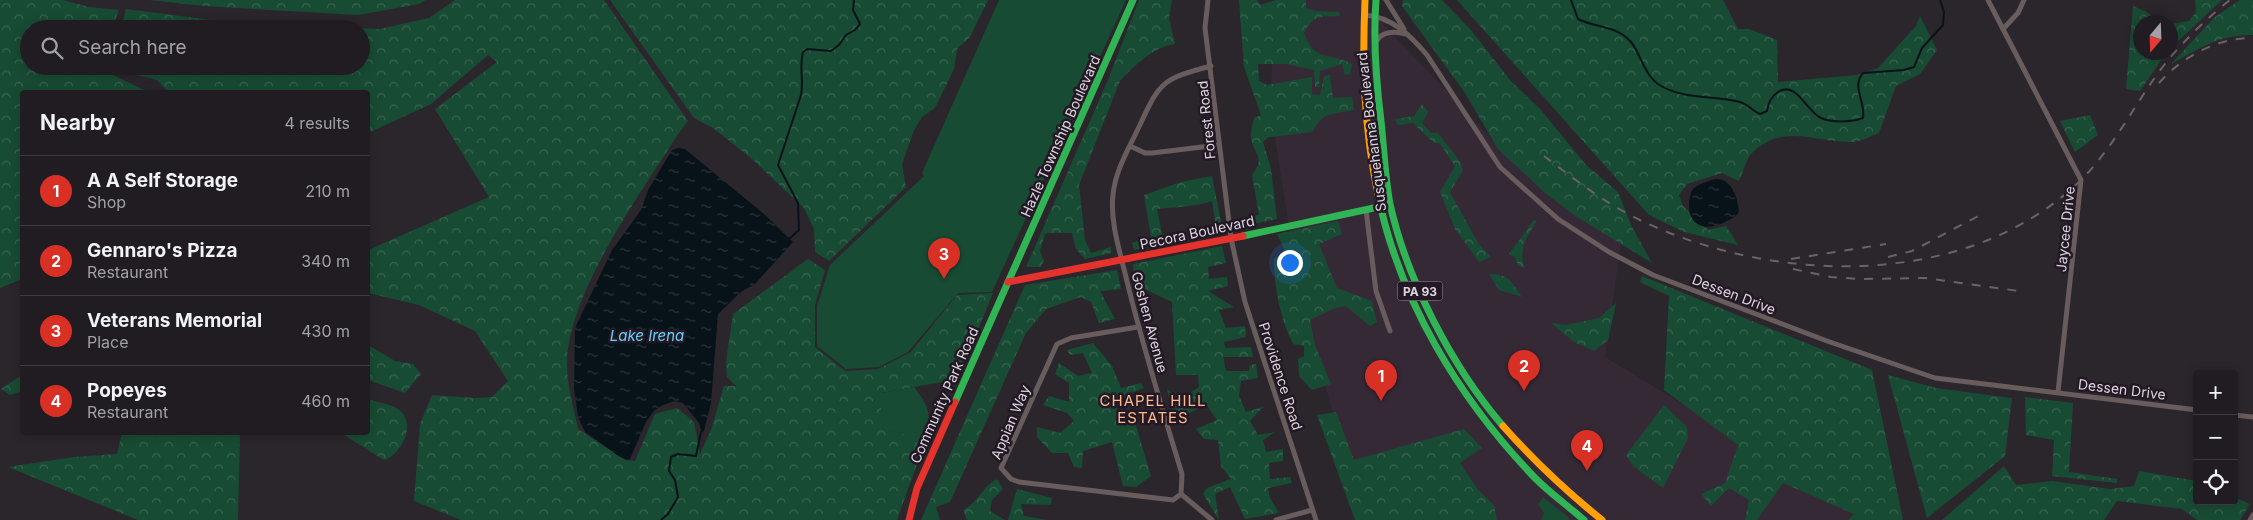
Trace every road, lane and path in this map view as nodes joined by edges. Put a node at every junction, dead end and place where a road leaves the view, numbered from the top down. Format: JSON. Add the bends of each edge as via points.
{"nodes":[{"id":1,"x":1133,"y":0,"type":"edge"},
{"id":2,"x":1208,"y":0,"type":"edge"},
{"id":3,"x":1366,"y":0,"type":"edge"},
{"id":4,"x":1376,"y":0,"type":"edge"},
{"id":5,"x":1386,"y":0,"type":"edge"},
{"id":6,"x":1988,"y":0,"type":"edge"},
{"id":7,"x":2024,"y":0,"type":"edge"},
{"id":8,"x":1365,"y":14,"type":"junction"},
{"id":9,"x":1374,"y":16,"type":"junction"},
{"id":10,"x":2003,"y":29,"type":"junction"},
{"id":11,"x":1409,"y":35,"type":"junction"},
{"id":12,"x":1374,"y":47,"type":"junction"},
{"id":13,"x":1211,"y":66,"type":"junction"},
{"id":14,"x":1219,"y":145,"type":"junction"},
{"id":15,"x":1130,"y":146,"type":"junction"},
{"id":16,"x":1391,"y":204,"type":"junction"},
{"id":17,"x":1381,"y":206,"type":"junction"},
{"id":18,"x":1366,"y":210,"type":"junction"},
{"id":19,"x":1231,"y":238,"type":"junction"},
{"id":20,"x":1122,"y":261,"type":"junction"},
{"id":21,"x":1008,"y":282,"type":"junction"},
{"id":22,"x":1138,"y":327,"type":"junction"},
{"id":23,"x":1390,"y":331,"type":"dead end"},
{"id":24,"x":2058,"y":392,"type":"junction"},
{"id":25,"x":2193,"y":409,"type":"edge"},
{"id":26,"x":2238,"y":415,"type":"edge"},
{"id":27,"x":2253,"y":417,"type":"edge"},
{"id":28,"x":1181,"y":494,"type":"junction"},
{"id":29,"x":1312,"y":510,"type":"junction"},
{"id":30,"x":2253,"y":516,"type":"edge"},
{"id":31,"x":909,"y":520,"type":"edge"},
{"id":32,"x":1212,"y":520,"type":"edge"},
{"id":33,"x":1276,"y":520,"type":"edge"},
{"id":34,"x":1316,"y":520,"type":"edge"},
{"id":35,"x":1584,"y":520,"type":"edge"},
{"id":36,"x":1602,"y":520,"type":"edge"},
{"id":37,"x":2250,"y":520,"type":"edge"}],
"edges":[{"from":1,"to":21,"type":"main road","name":"Hazle Township Boulevard"},
{"from":2,"to":13,"type":"street","name":"Forest Road","via":[[1205,28]]},
{"from":3,"to":8,"type":"main road","name":"Susquehanna Boulevard","number":"PA 93"},
{"from":4,"to":9,"type":"main road","name":"Susquehanna Boulevard","number":"PA 93"},
{"from":5,"to":11,"type":"street"},
{"from":6,"to":10,"type":"street","name":"Jaycee Drive"},
{"from":7,"to":10,"type":"street","via":[[2018,13]]},
{"from":8,"to":9,"type":"street","name":"Dessen Drive"},
{"from":8,"to":17,"type":"main road","name":"Susquehanna Boulevard","number":"PA 93","via":[[1363,88]]},
{"from":9,"to":11,"type":"street","name":"Dessen Drive","via":[[1388,20]]},
{"from":9,"to":12,"type":"main road","name":"Susquehanna Boulevard","number":"PA 93"},
{"from":10,"to":24,"type":"street","name":"Jaycee Drive","via":[[2081,180]]},
{"from":11,"to":12,"type":"street","via":[[1394,31],[1384,34]]},
{"from":11,"to":24,"type":"street","name":"Dessen Drive","via":[[1427,55],[1500,167],[1558,219],[1632,264],[1818,338],[1935,378]]},
{"from":12,"to":16,"type":"main road","name":"Susquehanna Boulevard","number":"PA 93"},
{"from":13,"to":14,"type":"street","name":"Forest Road"},
{"from":13,"to":15,"type":"street","name":"Goshen Avenue","via":[[1179,74],[1163,83]]},
{"from":14,"to":15,"type":"street","via":[[1152,153]]},
{"from":14,"to":19,"type":"street","name":"Forest Road"},
{"from":15,"to":20,"type":"street","name":"Goshen Avenue","via":[[1116,178],[1112,197]]},
{"from":16,"to":17,"type":"main road","name":"Pecora Boulevard"},
{"from":16,"to":36,"type":"main road","name":"Susquehanna Boulevard","number":"PA 93","via":[[1425,303],[1462,371],[1519,446],[1553,480]]},
{"from":17,"to":18,"type":"main road","name":"Pecora Boulevard"},
{"from":17,"to":35,"type":"main road","name":"Susquehanna Boulevard","number":"PA 93","via":[[1397,262],[1414,302],[1462,391],[1533,477]]},
{"from":18,"to":19,"type":"main road","name":"Pecora Boulevard"},
{"from":18,"to":23,"type":"street","via":[[1374,278]]},
{"from":19,"to":20,"type":"main road","name":"Pecora Boulevard"},
{"from":19,"to":29,"type":"street","name":"Providence Road","via":[[1245,302]]},
{"from":20,"to":21,"type":"main road","name":"Pecora Boulevard"},
{"from":20,"to":22,"type":"street","name":"Goshen Avenue"},
{"from":21,"to":31,"type":"main road","name":"Community Park Road","via":[[917,488]]},
{"from":22,"to":28,"type":"street","name":"Goshen Avenue","via":[[1182,474]]},
{"from":22,"to":28,"type":"street","name":"Appian Way","via":[[1071,338],[1057,344],[1001,468],[1011,479],[1019,482],[1173,500]]},
{"from":24,"to":25,"type":"street","name":"Dessen Drive"},
{"from":26,"to":27,"type":"street"},
{"from":28,"to":32,"type":"street"},
{"from":29,"to":33,"type":"street"},
{"from":29,"to":34,"type":"street","name":"Providence Road"},
{"from":30,"to":37,"type":"street"}]}
